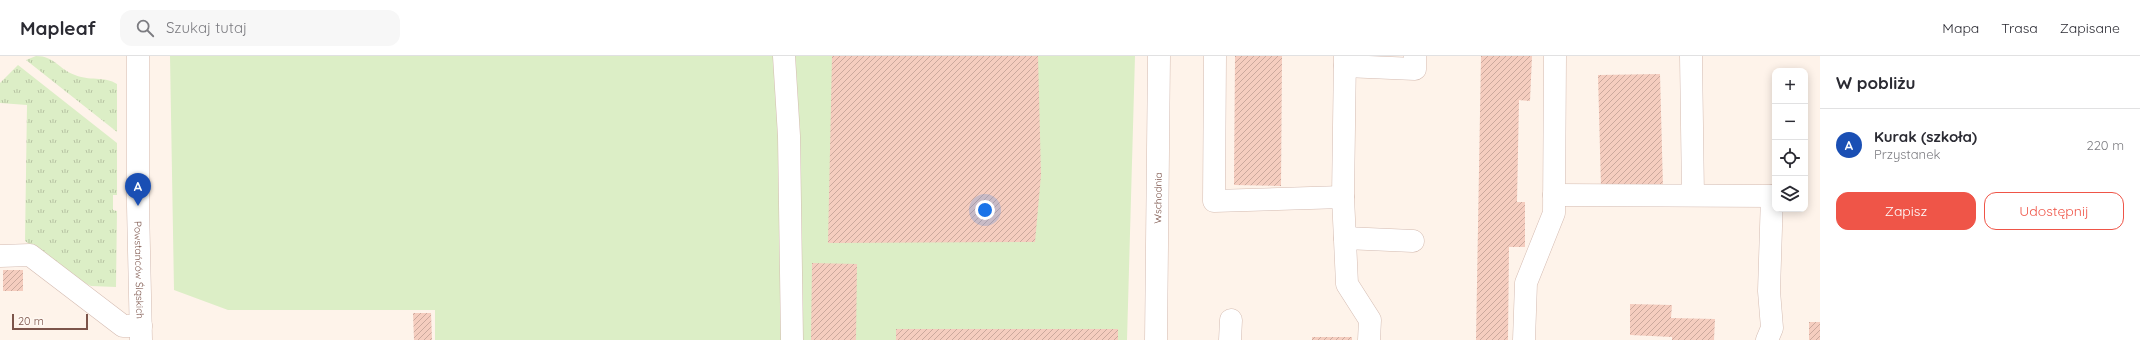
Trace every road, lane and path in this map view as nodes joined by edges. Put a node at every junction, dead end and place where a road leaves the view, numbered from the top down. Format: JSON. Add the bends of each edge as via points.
{"nodes":[{"id":1,"x":138,"y":56,"type":"edge"},
{"id":2,"x":784,"y":56,"type":"edge"},
{"id":3,"x":1159,"y":56,"type":"edge"},
{"id":4,"x":1215,"y":56,"type":"edge"},
{"id":5,"x":1415,"y":56,"type":"edge"},
{"id":6,"x":1555,"y":56,"type":"edge"},
{"id":7,"x":1691,"y":56,"type":"edge"},
{"id":8,"x":1345,"y":61,"type":"edge"},
{"id":9,"x":1554,"y":195,"type":"junction"},
{"id":10,"x":1693,"y":195,"type":"junction"},
{"id":11,"x":1772,"y":196,"type":"edge"},
{"id":12,"x":1343,"y":197,"type":"junction"},
{"id":13,"x":1773,"y":212,"type":"edge"},
{"id":14,"x":1345,"y":238,"type":"junction"},
{"id":15,"x":1413,"y":240,"type":"dead end"},
{"id":16,"x":0,"y":256,"type":"edge"},
{"id":17,"x":141,"y":333,"type":"edge"},
{"id":18,"x":792,"y":340,"type":"edge"},
{"id":19,"x":1156,"y":340,"type":"edge"},
{"id":20,"x":1369,"y":340,"type":"edge"},
{"id":21,"x":1524,"y":340,"type":"edge"},
{"id":22,"x":1767,"y":340,"type":"edge"}],
"edges":[{"from":1,"to":17,"type":"street","name":"Powstańców Śląskich"},
{"from":2,"to":18,"type":"street"},
{"from":3,"to":19,"type":"street","name":"Wschodnia"},
{"from":4,"to":12,"type":"street","via":[[1214,201]]},
{"from":5,"to":8,"type":"street","via":[[1415,69]]},
{"from":6,"to":9,"type":"street"},
{"from":7,"to":10,"type":"street"},
{"from":8,"to":12,"type":"street"},
{"from":9,"to":10,"type":"street"},
{"from":9,"to":21,"type":"street","via":[[1554,212],[1526,283]]},
{"from":10,"to":11,"type":"street"},
{"from":12,"to":14,"type":"street"},
{"from":13,"to":22,"type":"street","via":[[1769,291],[1772,328]]},
{"from":14,"to":15,"type":"street"},
{"from":14,"to":20,"type":"street","via":[[1347,284],[1370,320]]},
{"from":16,"to":17,"type":"street","via":[[30,255],[123,326]]}]}
